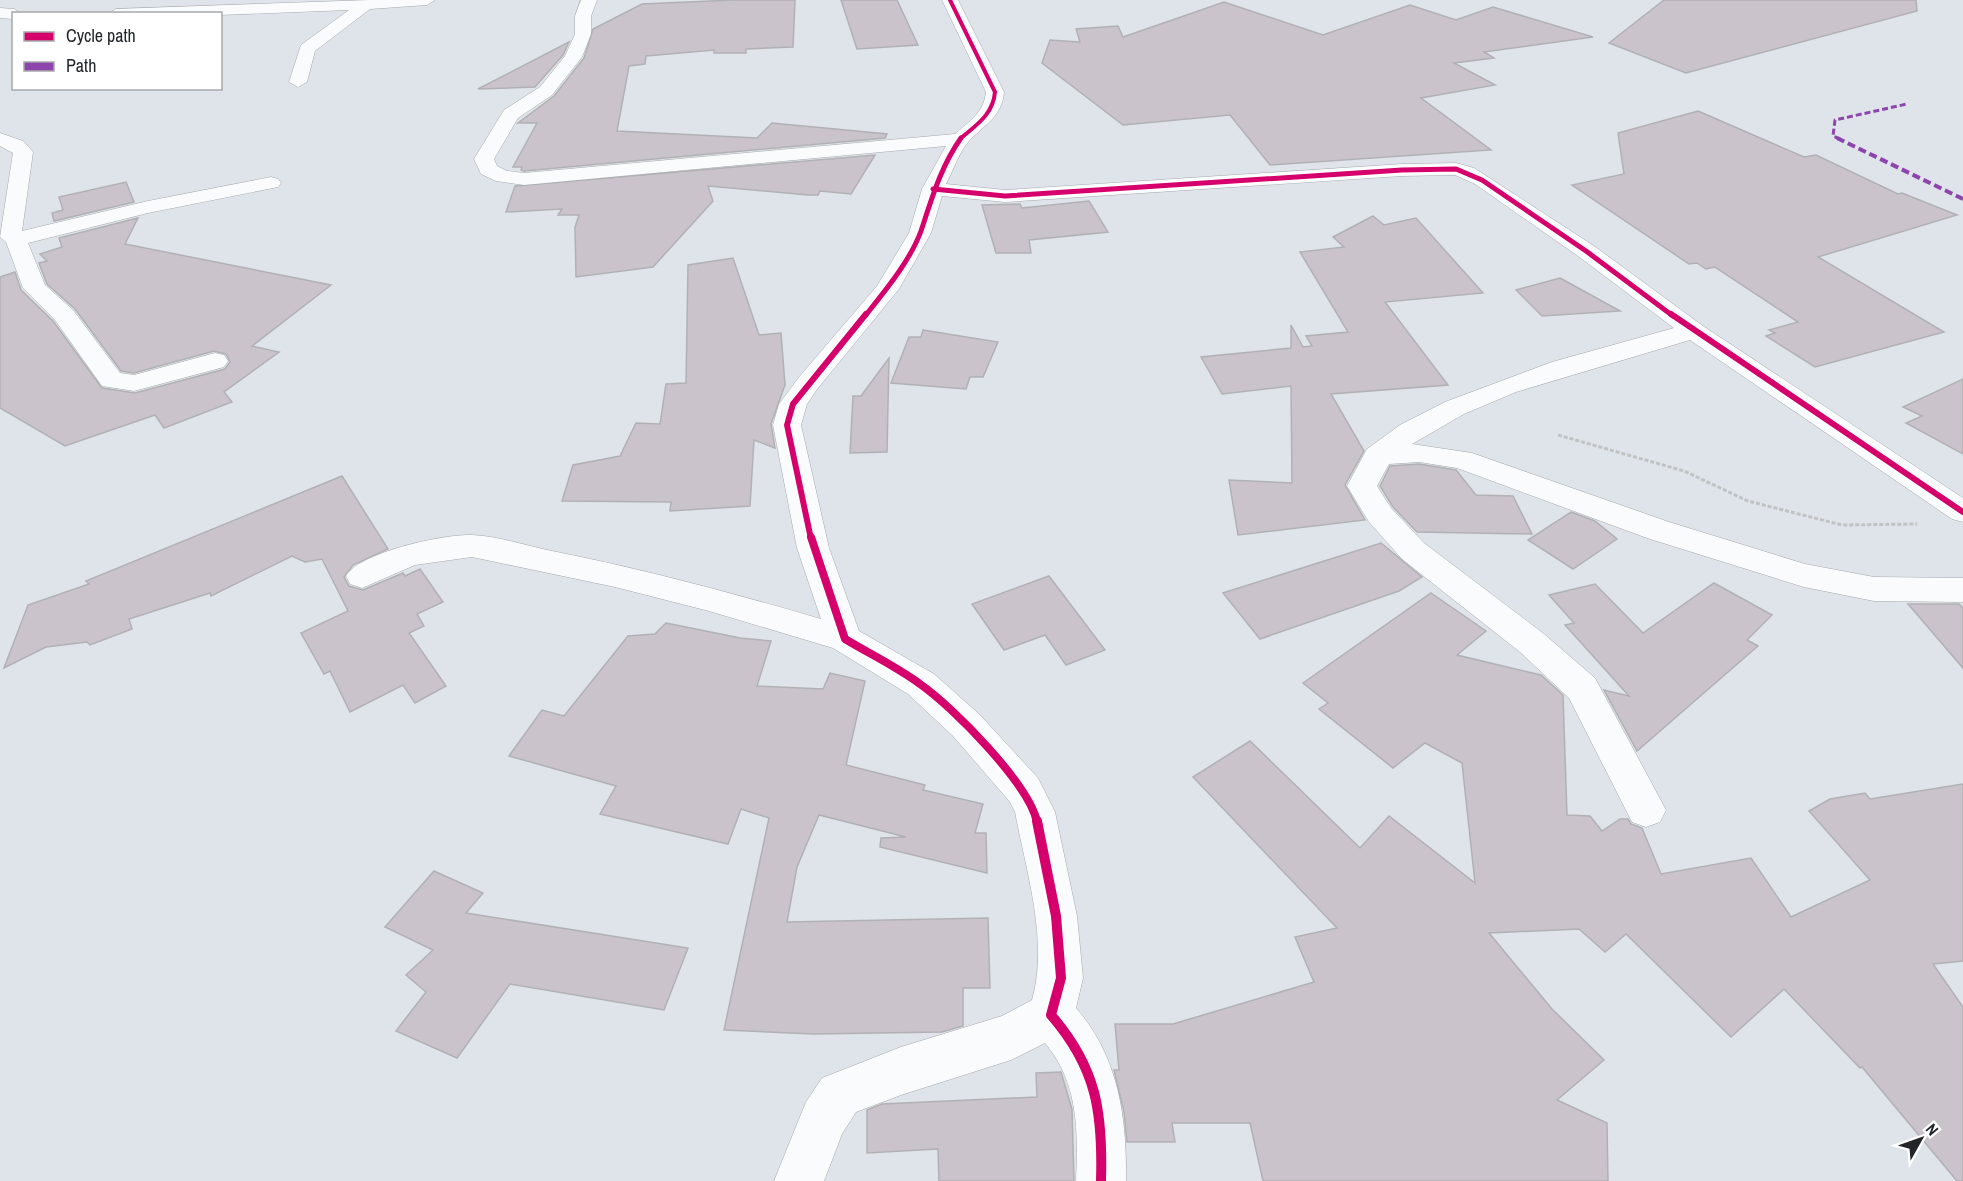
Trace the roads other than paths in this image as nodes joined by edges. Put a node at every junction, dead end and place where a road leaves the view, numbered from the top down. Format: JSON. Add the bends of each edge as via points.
{"nodes":[{"id":1,"x":428,"y":0,"type":"edge"},
{"id":2,"x":589,"y":0,"type":"edge"},
{"id":3,"x":950,"y":0,"type":"edge"},
{"id":4,"x":317,"y":3,"type":"edge"},
{"id":5,"x":366,"y":5,"type":"junction"},
{"id":6,"x":153,"y":12,"type":"edge"},
{"id":7,"x":298,"y":82,"type":"dead end"},
{"id":8,"x":0,"y":139,"type":"edge"},
{"id":9,"x":960,"y":139,"type":"junction"},
{"id":10,"x":271,"y":183,"type":"dead end"},
{"id":11,"x":933,"y":189,"type":"junction"},
{"id":12,"x":8,"y":237,"type":"edge"},
{"id":13,"x":1694,"y":331,"type":"junction"},
{"id":14,"x":215,"y":361,"type":"dead end"},
{"id":15,"x":1377,"y":455,"type":"junction"},
{"id":16,"x":1963,"y":512,"type":"edge"},
{"id":17,"x":362,"y":576,"type":"dead end"},
{"id":18,"x":1963,"y":590,"type":"edge"},
{"id":19,"x":845,"y":639,"type":"junction"},
{"id":20,"x":1646,"y":810,"type":"dead end"},
{"id":21,"x":1051,"y":1015,"type":"junction"},
{"id":22,"x":799,"y":1181,"type":"edge"},
{"id":23,"x":1101,"y":1181,"type":"edge"}],
"edges":[{"from":1,"to":5,"type":"street"},
{"from":2,"to":9,"type":"street","via":[[583,16],[583,34],[573,57],[546,91],[511,114],[484,159],[488,170],[503,177],[524,179]]},
{"from":3,"to":9,"type":"street","via":[[995,92],[994,104],[983,120]]},
{"from":4,"to":5,"type":"street"},
{"from":4,"to":6,"type":"street"},
{"from":5,"to":7,"type":"street","via":[[308,49]]},
{"from":8,"to":12,"type":"street","via":[[23,152]]},
{"from":9,"to":11,"type":"street"},
{"from":10,"to":12,"type":"street"},
{"from":11,"to":13,"type":"street","via":[[1005,196],[1456,169],[1491,187],[1586,251]]},
{"from":11,"to":19,"type":"street","via":[[920,233],[887,289],[808,382],[793,404],[787,425],[813,548]]},
{"from":12,"to":14,"type":"street","via":[[35,288],[64,315],[111,380],[134,383]]},
{"from":13,"to":15,"type":"street","via":[[1484,394],[1390,443]]},
{"from":13,"to":16,"type":"street"},
{"from":15,"to":18,"type":"street","via":[[1419,453],[1462,460],[1658,530],[1804,575],[1874,589]]},
{"from":15,"to":20,"type":"street","via":[[1362,486],[1380,515],[1413,551],[1532,643],[1582,688]]},
{"from":17,"to":19,"type":"street","via":[[409,555],[472,546],[646,583]]},
{"from":19,"to":21,"type":"street","via":[[921,684],[966,725],[1024,790],[1035,812],[1056,916],[1061,978]]},
{"from":21,"to":22,"type":"street","via":[[1011,1037],[839,1095],[823,1119]]},
{"from":21,"to":23,"type":"street","via":[[1082,1054],[1098,1095],[1103,1141]]}]}
